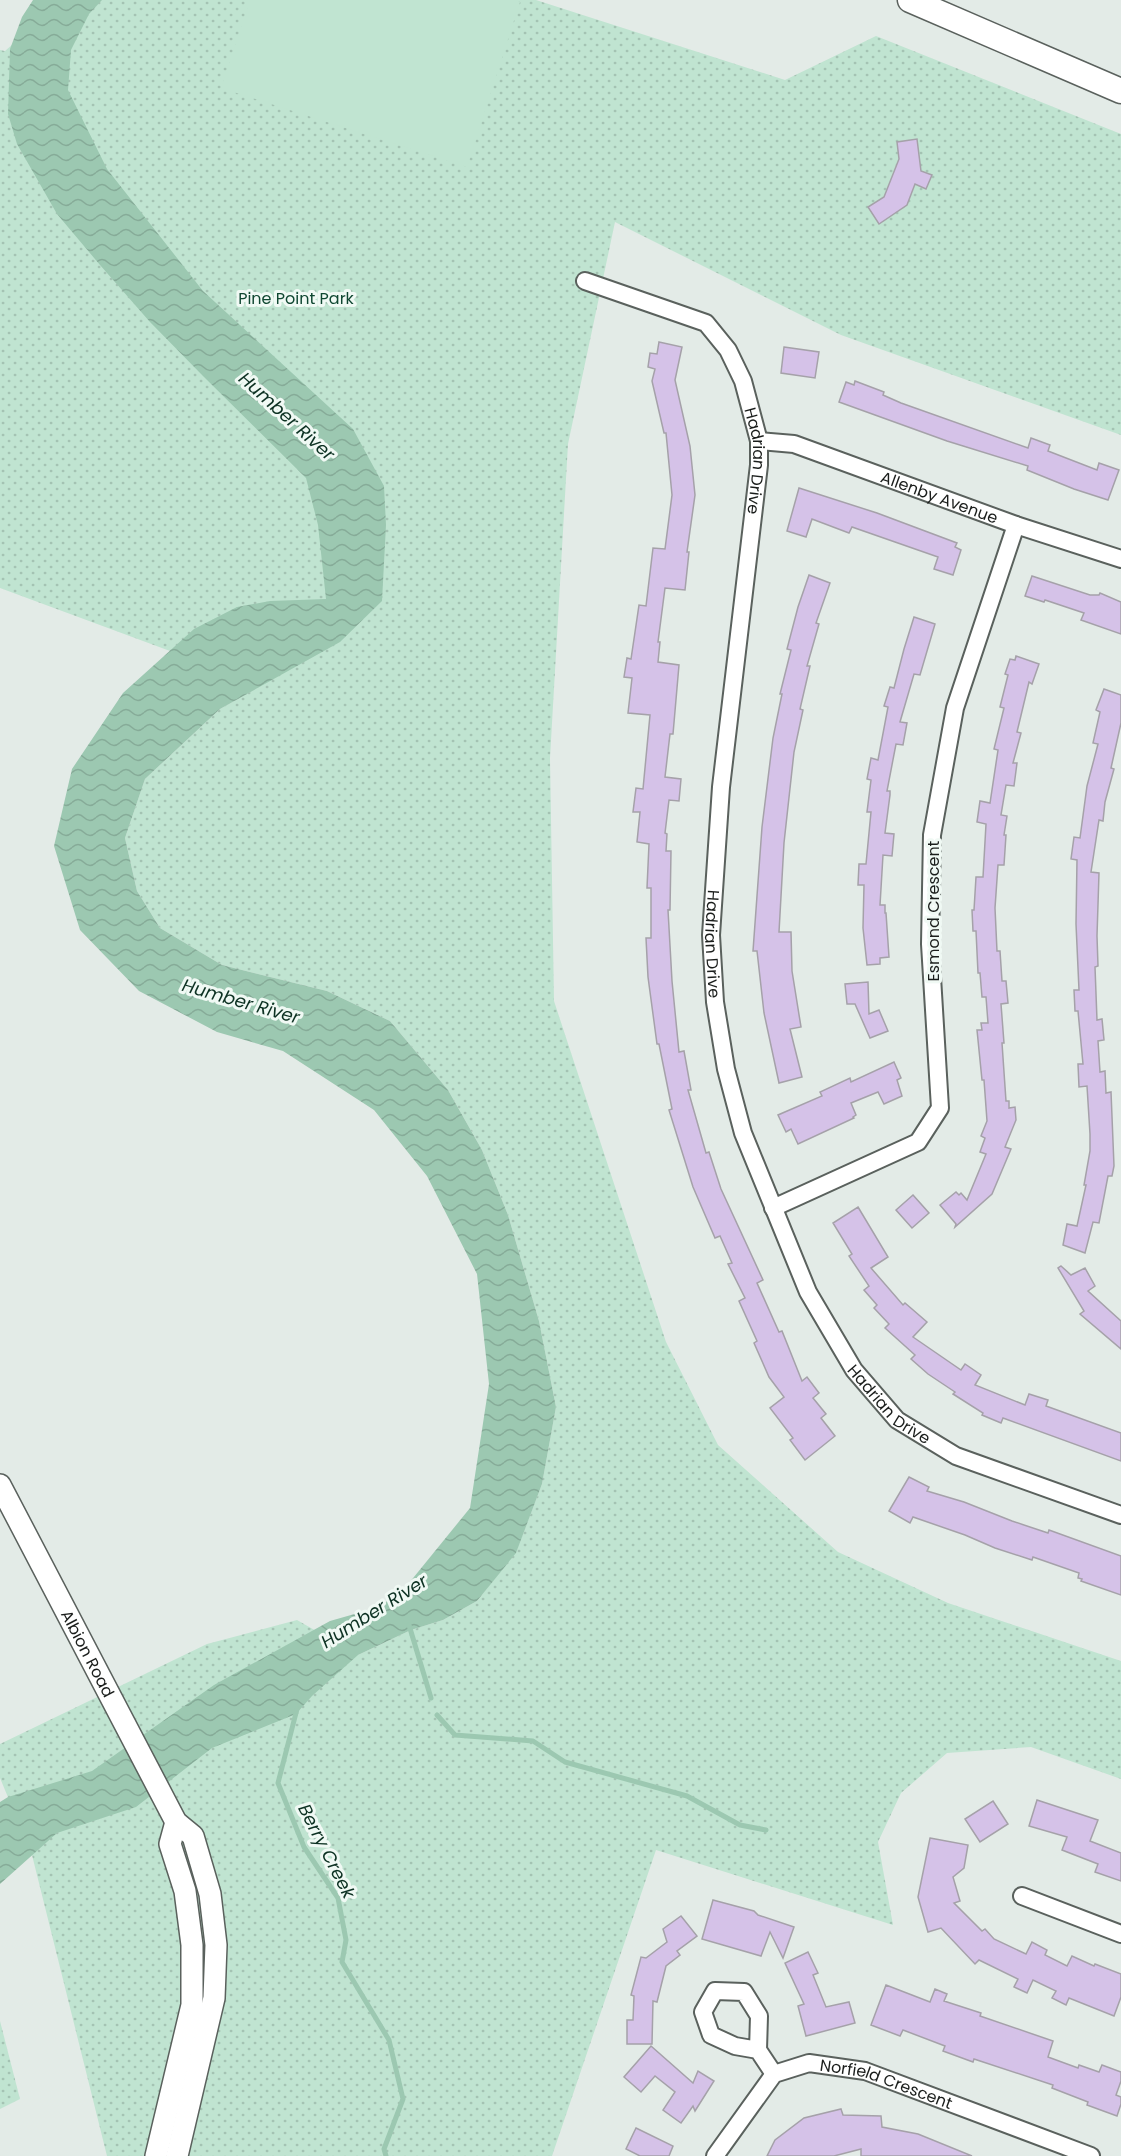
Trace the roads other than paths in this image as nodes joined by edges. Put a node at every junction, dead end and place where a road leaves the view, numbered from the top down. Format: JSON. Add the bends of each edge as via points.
{"nodes":[{"id":1,"x":890,"y":0,"type":"edge"},
{"id":2,"x":910,"y":0,"type":"edge"},
{"id":3,"x":960,"y":20,"type":"junction"},
{"id":4,"x":1121,"y":91,"type":"edge"},
{"id":5,"x":585,"y":281,"type":"dead end"},
{"id":6,"x":759,"y":441,"type":"junction"},
{"id":7,"x":1016,"y":525,"type":"junction"},
{"id":8,"x":1121,"y":559,"type":"edge"},
{"id":9,"x":773,"y":1208,"type":"junction"},
{"id":10,"x":0,"y":1485,"type":"edge"},
{"id":11,"x":1121,"y":1515,"type":"edge"},
{"id":12,"x":176,"y":1822,"type":"junction"},
{"id":13,"x":1022,"y":1896,"type":"dead end"},
{"id":14,"x":1121,"y":1934,"type":"edge"},
{"id":15,"x":758,"y":2050,"type":"dead end"},
{"id":16,"x":774,"y":2074,"type":"junction"},
{"id":17,"x":156,"y":2156,"type":"edge"},
{"id":18,"x":177,"y":2156,"type":"edge"},
{"id":19,"x":716,"y":2156,"type":"edge"},
{"id":20,"x":1091,"y":2156,"type":"edge"}],
"edges":[{"from":1,"to":3,"type":"highway"},
{"from":2,"to":3,"type":"highway"},
{"from":3,"to":4,"type":"highway"},
{"from":5,"to":6,"type":"street","name":"Hadrian Drive","via":[[706,323],[728,350],[743,381]]},
{"from":6,"to":7,"type":"street","name":"Allenby Avenue","via":[[794,444]]},
{"from":6,"to":9,"type":"street","name":"Hadrian Drive","via":[[721,787],[711,935],[715,1002],[726,1069],[744,1133]]},
{"from":7,"to":8,"type":"street","name":"Allenby Avenue"},
{"from":7,"to":9,"type":"street","name":"Esmond Crescent","via":[[954,708],[932,835],[930,944],[940,1108],[918,1142]]},
{"from":9,"to":11,"type":"street","name":"Hadrian Drive","via":[[808,1292],[854,1370],[897,1420],[956,1455]]},
{"from":10,"to":12,"type":"main road","name":"Albion Road"},
{"from":12,"to":17,"type":"main road","via":[[170,1844],[185,1892],[192,1945],[192,2005]]},
{"from":12,"to":18,"type":"main road","name":"Albion Road","via":[[193,1836],[210,1894],[216,1946],[214,1998]]},
{"from":13,"to":14,"type":"street"},
{"from":15,"to":16,"type":"street"},
{"from":16,"to":19,"type":"street"},
{"from":16,"to":20,"type":"street","name":"Norfield Crescent","via":[[809,2063],[865,2071]]}]}
